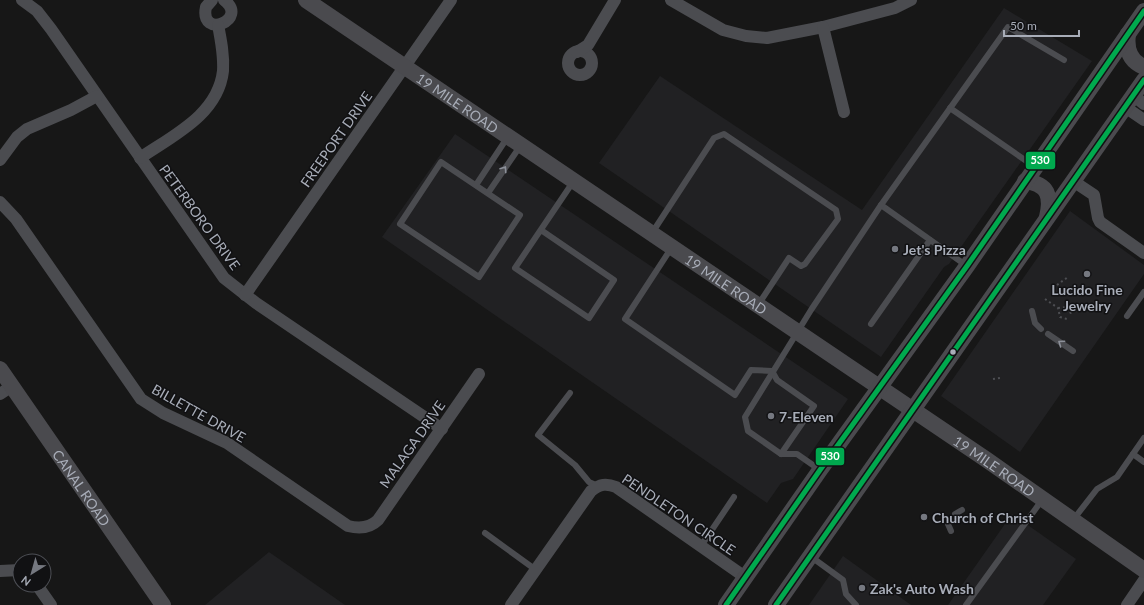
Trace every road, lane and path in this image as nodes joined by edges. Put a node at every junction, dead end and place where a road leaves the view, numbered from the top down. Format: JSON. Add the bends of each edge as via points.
{"nodes":[{"id":1,"x":22,"y":0,"type":"edge"},
{"id":2,"x":212,"y":0,"type":"edge"},
{"id":3,"x":224,"y":0,"type":"edge"},
{"id":4,"x":306,"y":0,"type":"edge"},
{"id":5,"x":451,"y":0,"type":"edge"},
{"id":6,"x":615,"y":0,"type":"edge"},
{"id":7,"x":671,"y":0,"type":"edge"},
{"id":8,"x":911,"y":0,"type":"edge"},
{"id":9,"x":1144,"y":11,"type":"edge"},
{"id":10,"x":218,"y":25,"type":"junction"},
{"id":11,"x":823,"y":27,"type":"junction"},
{"id":12,"x":1128,"y":34,"type":"junction"},
{"id":13,"x":588,"y":45,"type":"junction"},
{"id":14,"x":577,"y":52,"type":"junction"},
{"id":15,"x":590,"y":58,"type":"junction"},
{"id":16,"x":1064,"y":60,"type":"dead end"},
{"id":17,"x":1144,"y":66,"type":"edge"},
{"id":18,"x":405,"y":67,"type":"junction"},
{"id":19,"x":1144,"y":80,"type":"edge"},
{"id":20,"x":97,"y":96,"type":"junction"},
{"id":21,"x":1134,"y":102,"type":"edge"},
{"id":22,"x":950,"y":108,"type":"junction"},
{"id":23,"x":844,"y":112,"type":"dead end"},
{"id":24,"x":1144,"y":120,"type":"edge"},
{"id":25,"x":514,"y":140,"type":"junction"},
{"id":26,"x":140,"y":158,"type":"junction"},
{"id":27,"x":0,"y":160,"type":"edge"},
{"id":28,"x":1035,"y":167,"type":"junction"},
{"id":29,"x":574,"y":181,"type":"junction"},
{"id":30,"x":1025,"y":181,"type":"junction"},
{"id":31,"x":1074,"y":181,"type":"junction"},
{"id":32,"x":476,"y":185,"type":"junction"},
{"id":33,"x":488,"y":193,"type":"junction"},
{"id":34,"x":0,"y":202,"type":"edge"},
{"id":35,"x":881,"y":205,"type":"junction"},
{"id":36,"x":1047,"y":218,"type":"junction"},
{"id":37,"x":540,"y":230,"type":"junction"},
{"id":38,"x":652,"y":233,"type":"junction"},
{"id":39,"x":930,"y":240,"type":"junction"},
{"id":40,"x":672,"y":247,"type":"junction"},
{"id":41,"x":1144,"y":253,"type":"edge"},
{"id":42,"x":967,"y":266,"type":"junction"},
{"id":43,"x":1068,"y":277,"type":"dead end"},
{"id":44,"x":1056,"y":285,"type":"dead end"},
{"id":45,"x":1144,"y":292,"type":"edge"},
{"id":46,"x":246,"y":295,"type":"junction"},
{"id":47,"x":1045,"y":299,"type":"dead end"},
{"id":48,"x":1141,"y":302,"type":"edge"},
{"id":49,"x":758,"y":305,"type":"junction"},
{"id":50,"x":1058,"y":308,"type":"junction"},
{"id":51,"x":1032,"y":311,"type":"dead end"},
{"id":52,"x":1071,"y":314,"type":"dead end"},
{"id":53,"x":1127,"y":316,"type":"dead end"},
{"id":54,"x":1067,"y":319,"type":"dead end"},
{"id":55,"x":871,"y":324,"type":"dead end"},
{"id":56,"x":1041,"y":329,"type":"dead end"},
{"id":57,"x":797,"y":332,"type":"junction"},
{"id":58,"x":1048,"y":334,"type":"dead end"},
{"id":59,"x":1073,"y":351,"type":"dead end"},
{"id":60,"x":0,"y":369,"type":"edge"},
{"id":61,"x":772,"y":371,"type":"junction"},
{"id":62,"x":479,"y":374,"type":"dead end"},
{"id":63,"x":1000,"y":378,"type":"dead end"},
{"id":64,"x":993,"y":379,"type":"dead end"},
{"id":65,"x":880,"y":388,"type":"junction"},
{"id":66,"x":6,"y":390,"type":"edge"},
{"id":67,"x":570,"y":393,"type":"dead end"},
{"id":68,"x":913,"y":411,"type":"junction"},
{"id":69,"x":442,"y":429,"type":"junction"},
{"id":70,"x":1144,"y":438,"type":"edge"},
{"id":71,"x":781,"y":454,"type":"junction"},
{"id":72,"x":1133,"y":454,"type":"junction"},
{"id":73,"x":1144,"y":462,"type":"edge"},
{"id":74,"x":820,"y":470,"type":"junction"},
{"id":75,"x":598,"y":486,"type":"junction"},
{"id":76,"x":734,"y":497,"type":"dead end"},
{"id":77,"x":1043,"y":499,"type":"junction"},
{"id":78,"x":962,"y":510,"type":"dead end"},
{"id":79,"x":955,"y":514,"type":"dead end"},
{"id":80,"x":1073,"y":520,"type":"junction"},
{"id":81,"x":948,"y":524,"type":"dead end"},
{"id":82,"x":366,"y":527,"type":"joint"},
{"id":83,"x":951,"y":531,"type":"dead end"},
{"id":84,"x":485,"y":533,"type":"dead end"},
{"id":85,"x":701,"y":546,"type":"junction"},
{"id":86,"x":810,"y":556,"type":"junction"},
{"id":87,"x":12,"y":569,"type":"edge"},
{"id":88,"x":536,"y":570,"type":"junction"},
{"id":89,"x":1144,"y":570,"type":"edge"},
{"id":90,"x":0,"y":571,"type":"edge"},
{"id":91,"x":745,"y":577,"type":"junction"},
{"id":92,"x":1144,"y":580,"type":"edge"},
{"id":93,"x":43,"y":593,"type":"edge"},
{"id":94,"x":51,"y":605,"type":"edge"},
{"id":95,"x":163,"y":605,"type":"edge"},
{"id":96,"x":511,"y":605,"type":"edge"},
{"id":97,"x":726,"y":605,"type":"edge"},
{"id":98,"x":776,"y":605,"type":"edge"},
{"id":99,"x":856,"y":605,"type":"edge"},
{"id":100,"x":966,"y":605,"type":"edge"},
{"id":101,"x":1126,"y":605,"type":"edge"}],
"edges":[{"from":1,"to":20,"type":"street","name":"PETERBORO DRIVE","via":[[43,19]]},
{"from":2,"to":10,"type":"street","via":[[206,7],[205,15],[210,22]]},
{"from":3,"to":10,"type":"street","via":[[230,6],[231,15],[226,22]]},
{"from":4,"to":18,"type":"main road","name":"19 MILE ROAD"},
{"from":5,"to":18,"type":"street","name":"FREEPORT DRIVE"},
{"from":6,"to":13,"type":"street"},
{"from":7,"to":11,"type":"street","via":[[723,30],[746,36],[767,38]]},
{"from":8,"to":11,"type":"street","via":[[895,8]]},
{"from":9,"to":12,"type":"main road"},
{"from":10,"to":26,"type":"street","via":[[223,70],[212,101],[196,119]]},
{"from":11,"to":23,"type":"street"},
{"from":12,"to":17,"type":"main road","via":[[1126,44],[1130,55],[1136,63]]},
{"from":12,"to":28,"type":"main road"},
{"from":13,"to":14,"type":"street"},
{"from":13,"to":15,"type":"street"},
{"from":14,"to":15,"type":"street","via":[[585,52]]},
{"from":14,"to":15,"type":"street","via":[[570,56],[568,63],[570,70],[577,75],[588,72],[592,65]]},
{"from":16,"to":22,"type":"lane","via":[[1008,27]]},
{"from":18,"to":25,"type":"main road","name":"19 MILE ROAD"},
{"from":18,"to":46,"type":"street","name":"FREEPORT DRIVE"},
{"from":19,"to":21,"type":"main road"},
{"from":20,"to":26,"type":"street","name":"PETERBORO DRIVE"},
{"from":20,"to":27,"type":"street","via":[[27,129],[17,137]]},
{"from":21,"to":24,"type":"street"},
{"from":21,"to":31,"type":"main road"},
{"from":22,"to":28,"type":"lane"},
{"from":22,"to":35,"type":"lane"},
{"from":25,"to":29,"type":"main road","name":"19 MILE ROAD"},
{"from":25,"to":32,"type":"lane"},
{"from":33,"to":25,"type":"lane","one_way":true},
{"from":26,"to":46,"type":"street","name":"PETERBORO DRIVE","via":[[219,271],[230,284]]},
{"from":28,"to":30,"type":"main road"},
{"from":29,"to":37,"type":"lane"},
{"from":29,"to":38,"type":"main road","name":"19 MILE ROAD"},
{"from":30,"to":36,"type":"main road","via":[[1038,184],[1047,192],[1050,202]]},
{"from":30,"to":42,"type":"main road"},
{"from":31,"to":36,"type":"main road"},
{"from":31,"to":41,"type":"street","via":[[1094,196],[1100,222]]},
{"from":32,"to":33,"type":"lane"},
{"from":32,"to":33,"type":"lane","via":[[441,162],[400,224],[479,277],[520,215]]},
{"from":34,"to":82,"type":"street","name":"BILLETTE DRIVE","via":[[16,219],[141,399],[163,413],[223,441],[343,522],[355,528]]},
{"from":35,"to":39,"type":"lane"},
{"from":35,"to":57,"type":"lane"},
{"from":36,"to":68,"type":"main road"},
{"from":37,"to":37,"type":"lane","via":[[515,268],[589,318],[614,280]]},
{"from":38,"to":40,"type":"main road","name":"19 MILE ROAD"},
{"from":38,"to":49,"type":"lane","via":[[714,138],[724,134],[836,210],[838,219],[805,264],[801,266],[789,258]]},
{"from":39,"to":42,"type":"lane"},
{"from":39,"to":55,"type":"lane"},
{"from":40,"to":49,"type":"main road","name":"19 MILE ROAD"},
{"from":40,"to":61,"type":"lane","via":[[625,319],[735,395],[751,370]]},
{"from":42,"to":65,"type":"main road"},
{"from":43,"to":44,"type":"path"},
{"from":45,"to":48,"type":"lane"},
{"from":46,"to":69,"type":"street","name":"PETERBORO DRIVE"},
{"from":47,"to":50,"type":"path"},
{"from":48,"to":53,"type":"lane"},
{"from":49,"to":57,"type":"main road","name":"19 MILE ROAD"},
{"from":50,"to":52,"type":"path","via":[[1066,307]]},
{"from":50,"to":54,"type":"path","via":[[1060,317]]},
{"from":51,"to":56,"type":"lane","via":[[1032,318]]},
{"from":57,"to":61,"type":"lane"},
{"from":57,"to":65,"type":"main road","name":"19 MILE ROAD"},
{"from":59,"to":58,"type":"lane","one_way":true},
{"from":60,"to":66,"type":"main road","name":"CANAL ROAD"},
{"from":61,"to":71,"type":"lane","via":[[746,417],[748,431]]},
{"from":61,"to":71,"type":"lane","via":[[777,380],[814,406]]},
{"from":62,"to":69,"type":"street","name":"MALAGA DRIVE"},
{"from":63,"to":64,"type":"path"},
{"from":65,"to":68,"type":"main road","name":"19 MILE ROAD"},
{"from":65,"to":74,"type":"main road"},
{"from":66,"to":95,"type":"main road","name":"CANAL ROAD"},
{"from":67,"to":75,"type":"lane","via":[[538,435],[575,465],[589,482]]},
{"from":68,"to":77,"type":"main road","name":"19 MILE ROAD"},
{"from":68,"to":86,"type":"main road"},
{"from":69,"to":82,"type":"street","name":"MALAGA DRIVE","via":[[378,520]]},
{"from":70,"to":72,"type":"lane"},
{"from":71,"to":74,"type":"lane","via":[[797,454]]},
{"from":72,"to":73,"type":"lane"},
{"from":72,"to":80,"type":"lane","via":[[1117,477],[1097,490]]},
{"from":74,"to":91,"type":"main road"},
{"from":75,"to":85,"type":"street","name":"PENDLETON CIRCLE","via":[[608,484],[616,487]]},
{"from":75,"to":88,"type":"street","via":[[591,491]]},
{"from":76,"to":85,"type":"lane"},
{"from":77,"to":80,"type":"main road","name":"19 MILE ROAD"},
{"from":77,"to":100,"type":"lane"},
{"from":78,"to":79,"type":"lane"},
{"from":80,"to":89,"type":"main road","name":"19 MILE ROAD"},
{"from":81,"to":83,"type":"lane"},
{"from":84,"to":88,"type":"lane"},
{"from":85,"to":91,"type":"street","name":"PENDLETON CIRCLE"},
{"from":86,"to":98,"type":"main road"},
{"from":86,"to":99,"type":"lane","via":[[843,580],[846,594]]},
{"from":87,"to":90,"type":"street"},
{"from":88,"to":96,"type":"street"},
{"from":91,"to":97,"type":"main road"},
{"from":92,"to":101,"type":"street"},
{"from":93,"to":94,"type":"street"}]}
